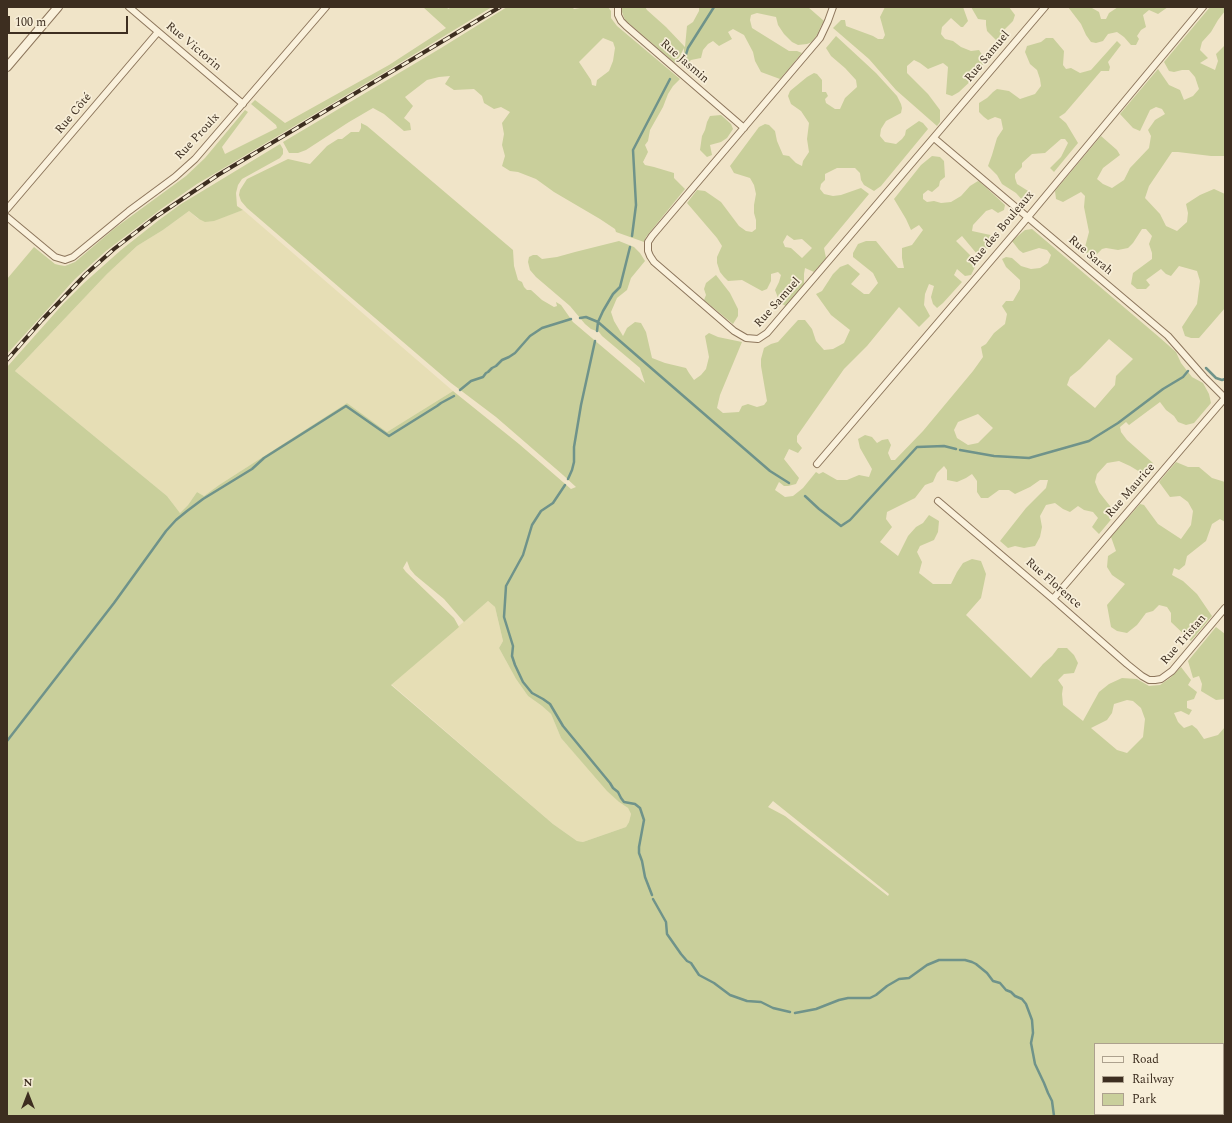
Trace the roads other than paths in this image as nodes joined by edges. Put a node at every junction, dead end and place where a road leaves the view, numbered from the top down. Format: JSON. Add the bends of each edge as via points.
{"nodes":[{"id":1,"x":58,"y":7,"type":"edge"},
{"id":2,"x":129,"y":7,"type":"edge"},
{"id":3,"x":326,"y":7,"type":"edge"},
{"id":4,"x":618,"y":7,"type":"edge"},
{"id":5,"x":833,"y":7,"type":"edge"},
{"id":6,"x":1044,"y":7,"type":"edge"},
{"id":7,"x":1203,"y":7,"type":"edge"},
{"id":8,"x":158,"y":32,"type":"junction"},
{"id":9,"x":7,"y":67,"type":"edge"},
{"id":10,"x":243,"y":104,"type":"junction"},
{"id":11,"x":744,"y":128,"type":"junction"},
{"id":12,"x":934,"y":138,"type":"junction"},
{"id":13,"x":7,"y":209,"type":"edge"},
{"id":14,"x":7,"y":217,"type":"edge"},
{"id":15,"x":1027,"y":217,"type":"junction"},
{"id":16,"x":1225,"y":398,"type":"edge"},
{"id":17,"x":817,"y":464,"type":"dead end"},
{"id":18,"x":938,"y":501,"type":"dead end"},
{"id":19,"x":1053,"y":599,"type":"junction"},
{"id":20,"x":1225,"y":608,"type":"edge"},
{"id":21,"x":1155,"y":680,"type":"joint"}],
"edges":[{"from":1,"to":9,"type":"street"},
{"from":2,"to":8,"type":"street","name":"Rue Victorin"},
{"from":3,"to":10,"type":"street","name":"Rue Proulx"},
{"from":4,"to":11,"type":"street","name":"Rue Jasmin","via":[[618,15],[626,26]]},
{"from":5,"to":11,"type":"street","name":"Rue Samuel","via":[[820,38]]},
{"from":6,"to":12,"type":"street","name":"Rue Samuel"},
{"from":7,"to":15,"type":"street","name":"Rue des Bouleaux"},
{"from":8,"to":10,"type":"street","name":"Rue Victorin"},
{"from":8,"to":13,"type":"street","name":"Rue Côté"},
{"from":10,"to":14,"type":"street","name":"Rue Proulx","via":[[190,164],[72,257],[65,260],[52,255]]},
{"from":11,"to":12,"type":"street","name":"Rue Samuel","via":[[652,236],[648,246],[654,262],[740,336],[752,339],[758,339],[768,333]]},
{"from":12,"to":15,"type":"street","name":"Rue Sarah"},
{"from":15,"to":16,"type":"street","name":"Rue Sarah","via":[[1168,336]]},
{"from":15,"to":17,"type":"street","name":"Rue des Bouleaux"},
{"from":16,"to":19,"type":"street","name":"Rue Maurice"},
{"from":18,"to":19,"type":"street","name":"Rue Florence"},
{"from":19,"to":21,"type":"street","name":"Rue Florence","via":[[1134,670],[1149,680]]},
{"from":20,"to":21,"type":"street","name":"Rue Tristan","via":[[1181,662],[1161,679]]}]}
